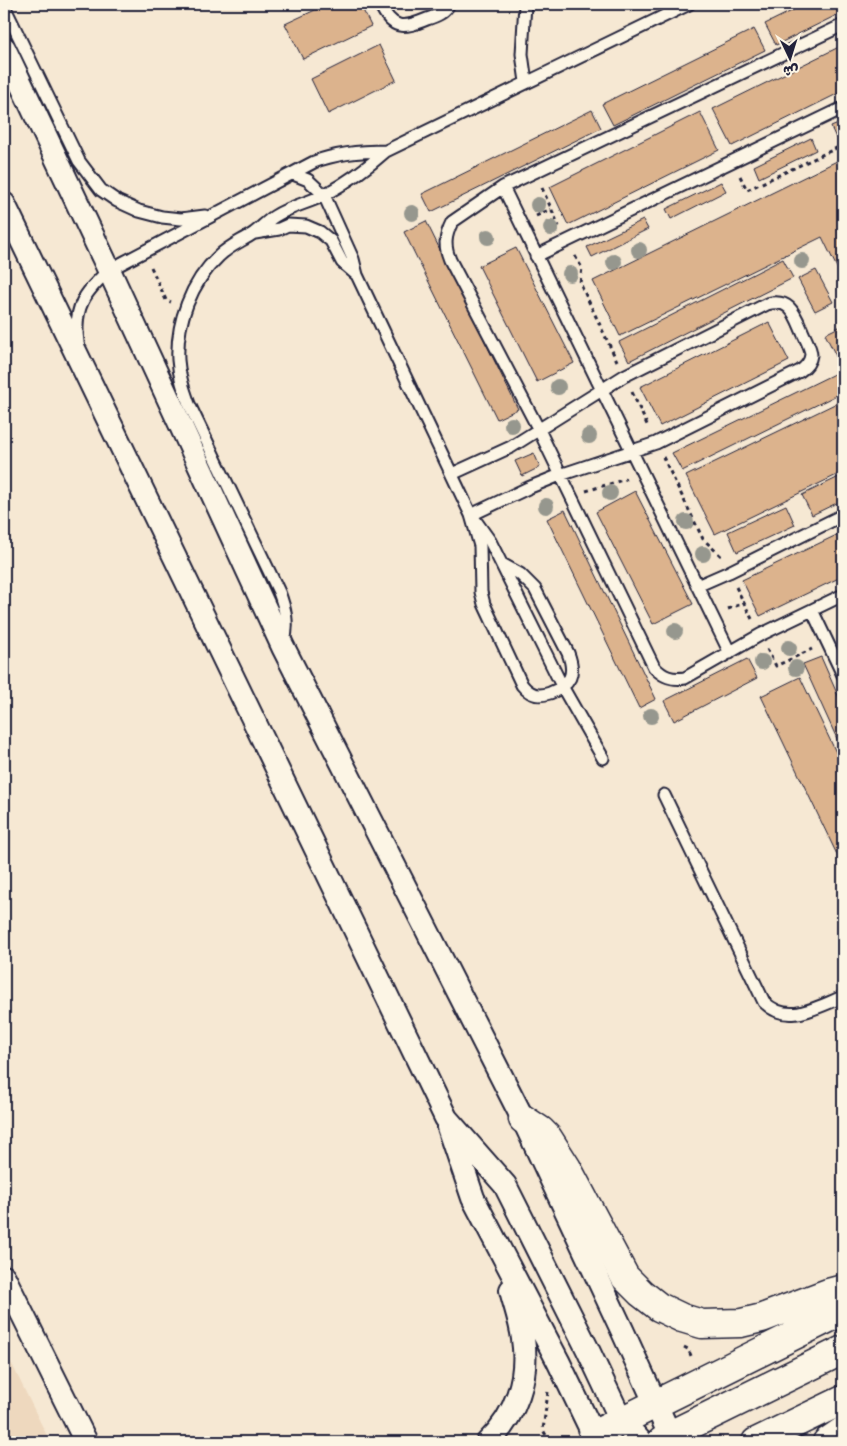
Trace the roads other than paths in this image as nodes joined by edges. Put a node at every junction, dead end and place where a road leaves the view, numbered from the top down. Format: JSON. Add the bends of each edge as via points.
{"nodes":[{"id":1,"x":380,"y":4,"type":"edge"},
{"id":2,"x":449,"y":4,"type":"edge"},
{"id":3,"x":525,"y":4,"type":"edge"},
{"id":4,"x":689,"y":4,"type":"edge"},
{"id":5,"x":4,"y":6,"type":"edge"},
{"id":6,"x":843,"y":26,"type":"edge"},
{"id":7,"x":4,"y":48,"type":"edge"},
{"id":8,"x":526,"y":82,"type":"junction"},
{"id":9,"x":843,"y":108,"type":"edge"},
{"id":10,"x":386,"y":151,"type":"junction"},
{"id":11,"x":293,"y":174,"type":"junction"},
{"id":12,"x":503,"y":187,"type":"junction"},
{"id":13,"x":324,"y":195,"type":"junction"},
{"id":14,"x":4,"y":204,"type":"edge"},
{"id":15,"x":211,"y":215,"type":"junction"},
{"id":16,"x":254,"y":233,"type":"junction"},
{"id":17,"x":536,"y":256,"type":"junction"},
{"id":18,"x":109,"y":270,"type":"junction"},
{"id":19,"x":357,"y":275,"type":"junction"},
{"id":20,"x":82,"y":365,"type":"junction"},
{"id":21,"x":602,"y":389,"type":"junction"},
{"id":22,"x":539,"y":430,"type":"junction"},
{"id":23,"x":632,"y":450,"type":"junction"},
{"id":24,"x":452,"y":474,"type":"junction"},
{"id":25,"x":560,"y":475,"type":"junction"},
{"id":26,"x":471,"y":515,"type":"junction"},
{"id":27,"x":843,"y":515,"type":"edge"},
{"id":28,"x":502,"y":564,"type":"junction"},
{"id":29,"x":696,"y":586,"type":"junction"},
{"id":30,"x":843,"y":595,"type":"edge"},
{"id":31,"x":812,"y":610,"type":"junction"},
{"id":32,"x":283,"y":647,"type":"junction"},
{"id":33,"x":730,"y":653,"type":"junction"},
{"id":34,"x":843,"y":675,"type":"edge"},
{"id":35,"x":563,"y":688,"type":"junction"},
{"id":36,"x":603,"y":758,"type":"dead end"},
{"id":37,"x":664,"y":795,"type":"dead end"},
{"id":38,"x":843,"y":998,"type":"edge"},
{"id":39,"x":446,"y":1118,"type":"junction"},
{"id":40,"x":523,"y":1119,"type":"junction"},
{"id":41,"x":502,"y":1252,"type":"junction"},
{"id":42,"x":4,"y":1278,"type":"edge"},
{"id":43,"x":843,"y":1289,"type":"edge"},
{"id":44,"x":843,"y":1311,"type":"edge"},
{"id":45,"x":843,"y":1350,"type":"edge"},
{"id":46,"x":843,"y":1400,"type":"edge"},
{"id":47,"x":655,"y":1404,"type":"junction"},
{"id":48,"x":843,"y":1431,"type":"edge"},
{"id":49,"x":600,"y":1436,"type":"edge"},
{"id":50,"x":654,"y":1441,"type":"edge"},
{"id":51,"x":86,"y":1442,"type":"edge"},
{"id":52,"x":488,"y":1442,"type":"edge"},
{"id":53,"x":756,"y":1442,"type":"edge"},
{"id":54,"x":827,"y":1442,"type":"edge"}],
"edges":[{"from":1,"to":2,"type":"lane","via":[[390,21],[396,25],[411,26],[441,14]]},
{"from":3,"to":8,"type":"lane","via":[[522,54]]},
{"from":4,"to":8,"type":"lane"},
{"from":5,"to":15,"type":"lane","via":[[79,161],[101,190],[139,211],[162,218]]},
{"from":6,"to":12,"type":"lane"},
{"from":7,"to":18,"type":"street"},
{"from":8,"to":10,"type":"lane"},
{"from":9,"to":17,"type":"lane"},
{"from":10,"to":11,"type":"lane","via":[[329,156]]},
{"from":10,"to":13,"type":"lane","via":[[370,166]]},
{"from":11,"to":13,"type":"lane","via":[[308,180]]},
{"from":11,"to":15,"type":"lane"},
{"from":12,"to":17,"type":"lane"},
{"from":12,"to":22,"type":"lane","via":[[452,222],[446,251]]},
{"from":13,"to":16,"type":"lane","via":[[276,216]]},
{"from":13,"to":19,"type":"lane"},
{"from":14,"to":20,"type":"street"},
{"from":15,"to":18,"type":"lane"},
{"from":16,"to":19,"type":"lane","via":[[288,225],[306,226],[331,241],[342,262]]},
{"from":16,"to":32,"type":"lane","via":[[218,256],[203,274],[185,308],[178,360],[181,383],[189,404],[283,602],[287,625]]},
{"from":17,"to":21,"type":"lane"},
{"from":18,"to":20,"type":"lane","via":[[83,297],[76,330]]},
{"from":18,"to":32,"type":"street"},
{"from":19,"to":24,"type":"lane"},
{"from":20,"to":39,"type":"street"},
{"from":21,"to":22,"type":"lane"},
{"from":21,"to":23,"type":"lane"},
{"from":21,"to":23,"type":"lane","via":[[767,304],[781,303],[793,311],[810,348],[810,361],[806,367],[656,443]]},
{"from":22,"to":24,"type":"lane"},
{"from":22,"to":25,"type":"lane"},
{"from":23,"to":25,"type":"lane"},
{"from":23,"to":29,"type":"lane"},
{"from":24,"to":26,"type":"lane"},
{"from":25,"to":26,"type":"lane"},
{"from":25,"to":33,"type":"lane","via":[[654,667],[668,678],[685,678]]},
{"from":26,"to":28,"type":"lane"},
{"from":26,"to":35,"type":"lane","via":[[480,546],[484,604],[522,685],[538,695]]},
{"from":27,"to":29,"type":"lane"},
{"from":28,"to":35,"type":"lane"},
{"from":28,"to":35,"type":"lane","via":[[520,574],[535,589],[568,653],[572,671]]},
{"from":29,"to":33,"type":"lane"},
{"from":30,"to":31,"type":"lane"},
{"from":31,"to":33,"type":"lane"},
{"from":31,"to":34,"type":"lane"},
{"from":32,"to":40,"type":"street"},
{"from":35,"to":36,"type":"lane"},
{"from":37,"to":38,"type":"lane","via":[[764,1002],[779,1014],[789,1015]]},
{"from":39,"to":41,"type":"street","via":[[473,1198]]},
{"from":39,"to":49,"type":"street","via":[[505,1185],[587,1348]]},
{"from":40,"to":43,"type":"highway","via":[[548,1138],[625,1277],[660,1307],[702,1324],[740,1323]]},
{"from":40,"to":47,"type":"street"},
{"from":41,"to":49,"type":"street"},
{"from":41,"to":52,"type":"street","via":[[523,1339],[525,1364],[518,1398]]},
{"from":42,"to":51,"type":"street"},
{"from":44,"to":47,"type":"highway"},
{"from":45,"to":50,"type":"highway"},
{"from":46,"to":53,"type":"highway"},
{"from":47,"to":49,"type":"highway"},
{"from":47,"to":50,"type":"street"},
{"from":47,"to":50,"type":"street"},
{"from":48,"to":54,"type":"highway"},
{"from":49,"to":50,"type":"street"}]}
